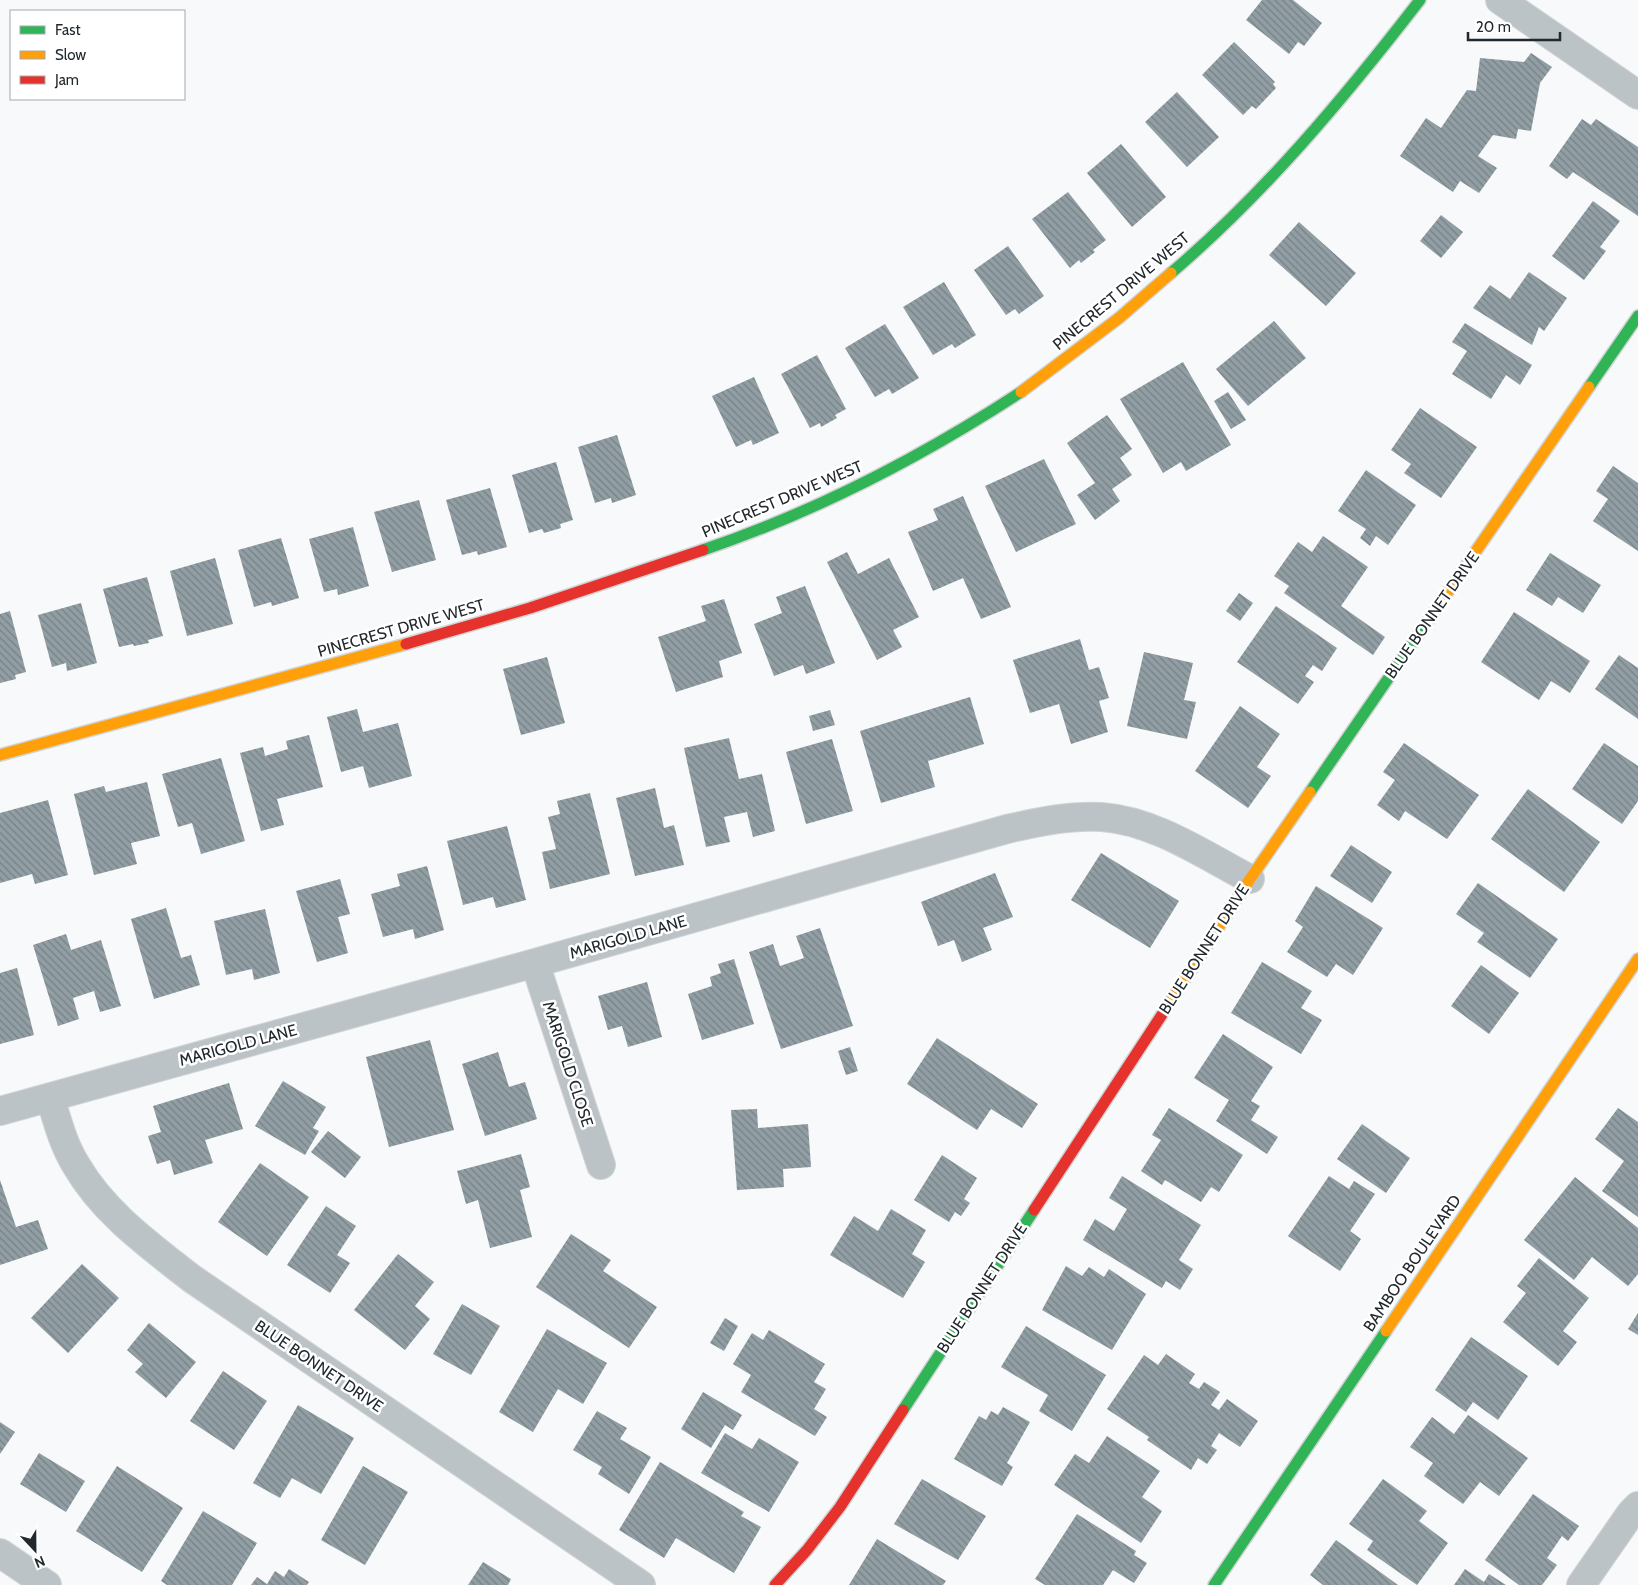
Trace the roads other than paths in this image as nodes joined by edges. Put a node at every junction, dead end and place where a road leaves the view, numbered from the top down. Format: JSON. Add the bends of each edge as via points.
{"nodes":[{"id":1,"x":1420,"y":0,"type":"edge"},
{"id":2,"x":1500,"y":0,"type":"edge"},
{"id":3,"x":1638,"y":95,"type":"edge"},
{"id":4,"x":1638,"y":316,"type":"edge"},
{"id":5,"x":0,"y":755,"type":"edge"},
{"id":6,"x":1250,"y":879,"type":"junction"},
{"id":7,"x":1638,"y":959,"type":"edge"},
{"id":8,"x":535,"y":963,"type":"junction"},
{"id":9,"x":50,"y":1097,"type":"junction"},
{"id":10,"x":0,"y":1111,"type":"edge"},
{"id":11,"x":601,"y":1164,"type":"dead end"},
{"id":12,"x":1638,"y":1506,"type":"edge"},
{"id":13,"x":0,"y":1553,"type":"edge"},
{"id":14,"x":47,"y":1585,"type":"edge"},
{"id":15,"x":641,"y":1585,"type":"edge"},
{"id":16,"x":775,"y":1585,"type":"edge"},
{"id":17,"x":1214,"y":1585,"type":"edge"},
{"id":18,"x":1581,"y":1585,"type":"edge"}],
"edges":[{"from":1,"to":5,"type":"street","name":"PINECREST DRIVE WEST","via":[[1371,63],[1269,180],[1197,251],[1119,318],[1036,382],[969,426],[894,467],[816,505],[730,541],[530,608]]},
{"from":2,"to":3,"type":"street"},
{"from":4,"to":6,"type":"street","name":"BLUE BONNET DRIVE"},
{"from":6,"to":8,"type":"street","name":"MARIGOLD LANE","via":[[1137,824],[1102,817],[1050,820]]},
{"from":6,"to":16,"type":"street","name":"BLUE BONNET DRIVE","via":[[840,1506]]},
{"from":7,"to":17,"type":"street","name":"BAMBOO BOULEVARD"},
{"from":8,"to":9,"type":"street","name":"MARIGOLD LANE"},
{"from":8,"to":11,"type":"street","name":"MARIGOLD CLOSE"},
{"from":9,"to":10,"type":"street","name":"MARIGOLD LANE"},
{"from":9,"to":15,"type":"street","name":"BLUE BONNET DRIVE","via":[[62,1136],[76,1166],[100,1199],[147,1243],[191,1278]]},
{"from":12,"to":18,"type":"street"},
{"from":13,"to":14,"type":"street"}]}
